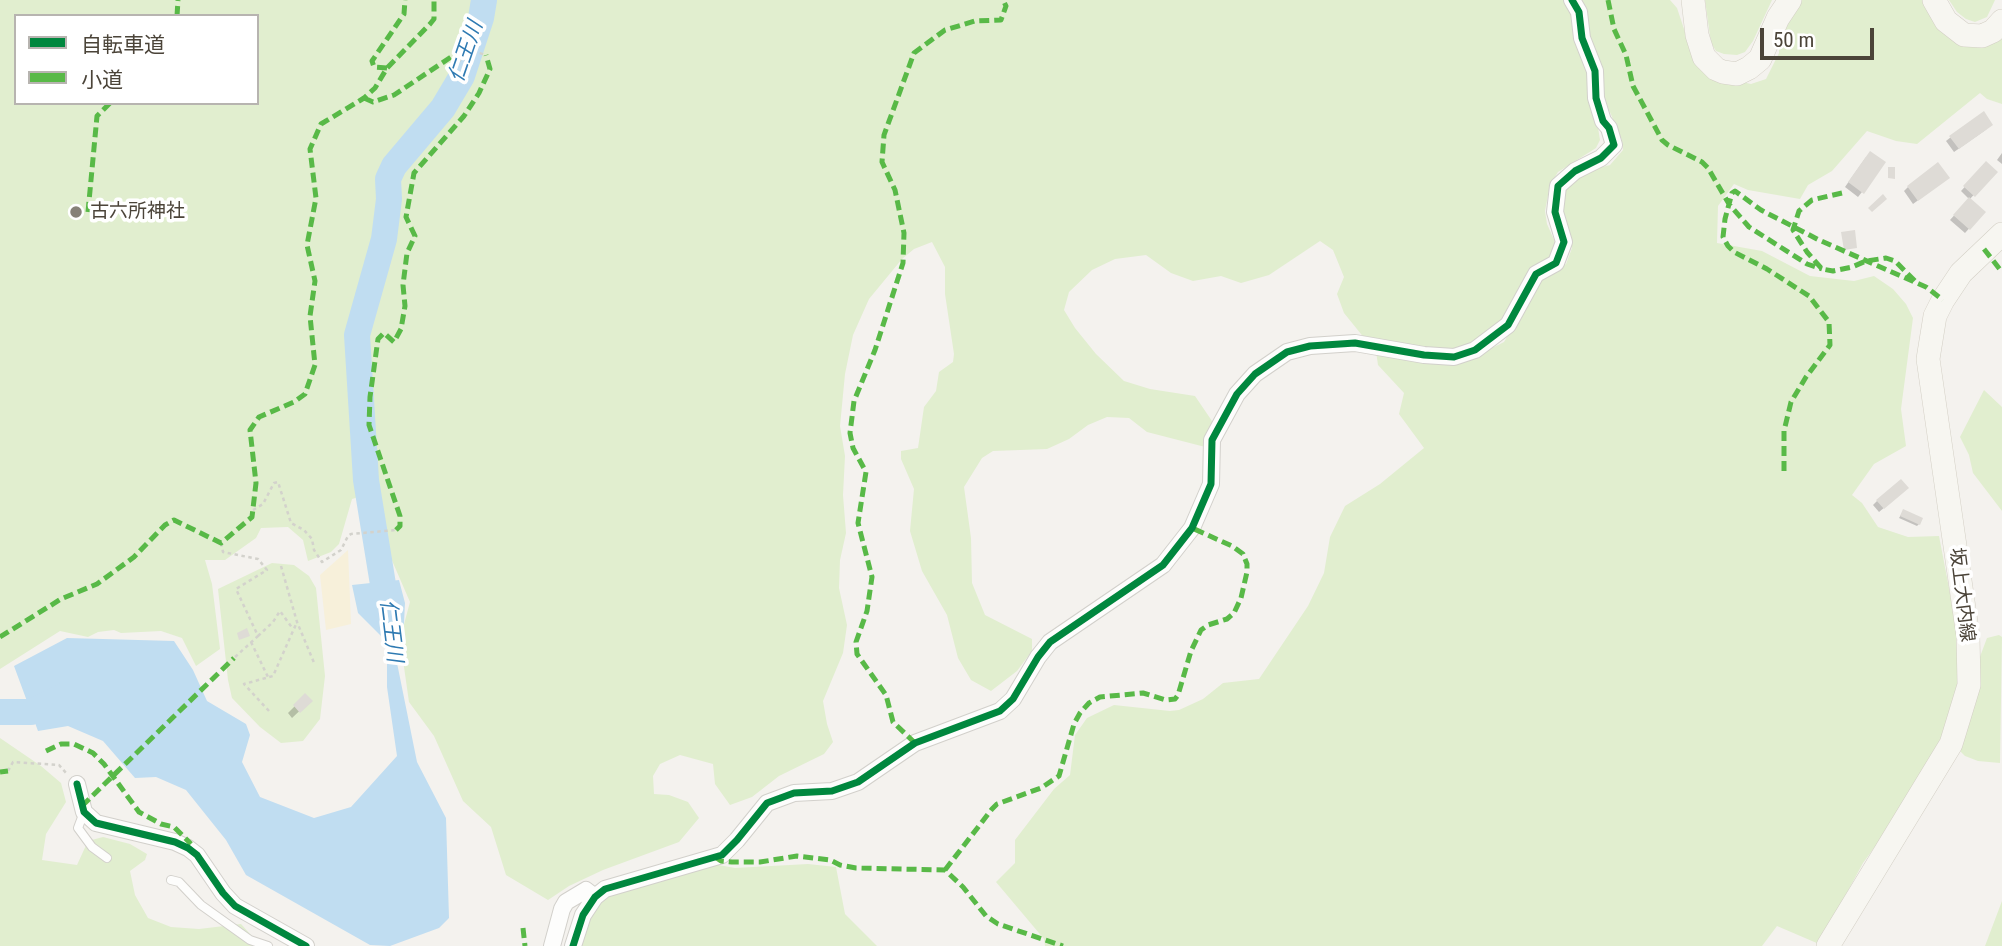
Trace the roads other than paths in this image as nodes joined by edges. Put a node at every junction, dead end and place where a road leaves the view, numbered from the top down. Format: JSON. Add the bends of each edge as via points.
{"nodes":[{"id":1,"x":1573,"y":0,"type":"edge"},
{"id":2,"x":1693,"y":0,"type":"edge"},
{"id":3,"x":1790,"y":0,"type":"edge"},
{"id":4,"x":1934,"y":0,"type":"edge"},
{"id":5,"x":2002,"y":21,"type":"edge"},
{"id":6,"x":2002,"y":234,"type":"edge"},
{"id":7,"x":77,"y":784,"type":"road end"},
{"id":8,"x":84,"y":812,"type":"junction"},
{"id":9,"x":107,"y":858,"type":"dead end"},
{"id":10,"x":171,"y":880,"type":"dead end"},
{"id":11,"x":595,"y":897,"type":"junction"},
{"id":12,"x":268,"y":946,"type":"edge"},
{"id":13,"x":306,"y":946,"type":"edge"},
{"id":14,"x":552,"y":946,"type":"edge"},
{"id":15,"x":573,"y":946,"type":"edge"},
{"id":16,"x":1828,"y":946,"type":"edge"}],
"edges":[{"from":1,"to":11,"type":"street","via":[[1595,71],[1596,98],[1614,145],[1558,186],[1555,212],[1564,242],[1556,263],[1536,274],[1508,325],[1475,350],[1454,357],[1355,343],[1287,352],[1255,374],[1237,394],[1212,440],[1211,484],[1192,528],[1163,565],[1050,642],[1000,711],[915,743],[859,782],[832,791],[794,793],[767,803],[722,855],[611,887]]},
{"from":2,"to":3,"type":"main road","via":[[1704,57],[1716,69],[1737,74],[1760,59]]},
{"from":4,"to":5,"type":"main road","via":[[1946,20],[1964,35],[1982,36]]},
{"from":6,"to":16,"type":"main road","name":"坂上大内線","via":[[1961,272],[1943,300],[1935,316],[1928,359],[1968,636],[1969,685],[1951,744]]},
{"from":7,"to":8,"type":"street"},
{"from":8,"to":9,"type":"lane","via":[[78,828]]},
{"from":8,"to":13,"type":"street","via":[[96,823],[188,848],[235,906]]},
{"from":10,"to":12,"type":"lane","via":[[250,940]]},
{"from":11,"to":14,"type":"street","via":[[586,890],[566,902]]},
{"from":11,"to":15,"type":"street","via":[[578,925]]}]}
